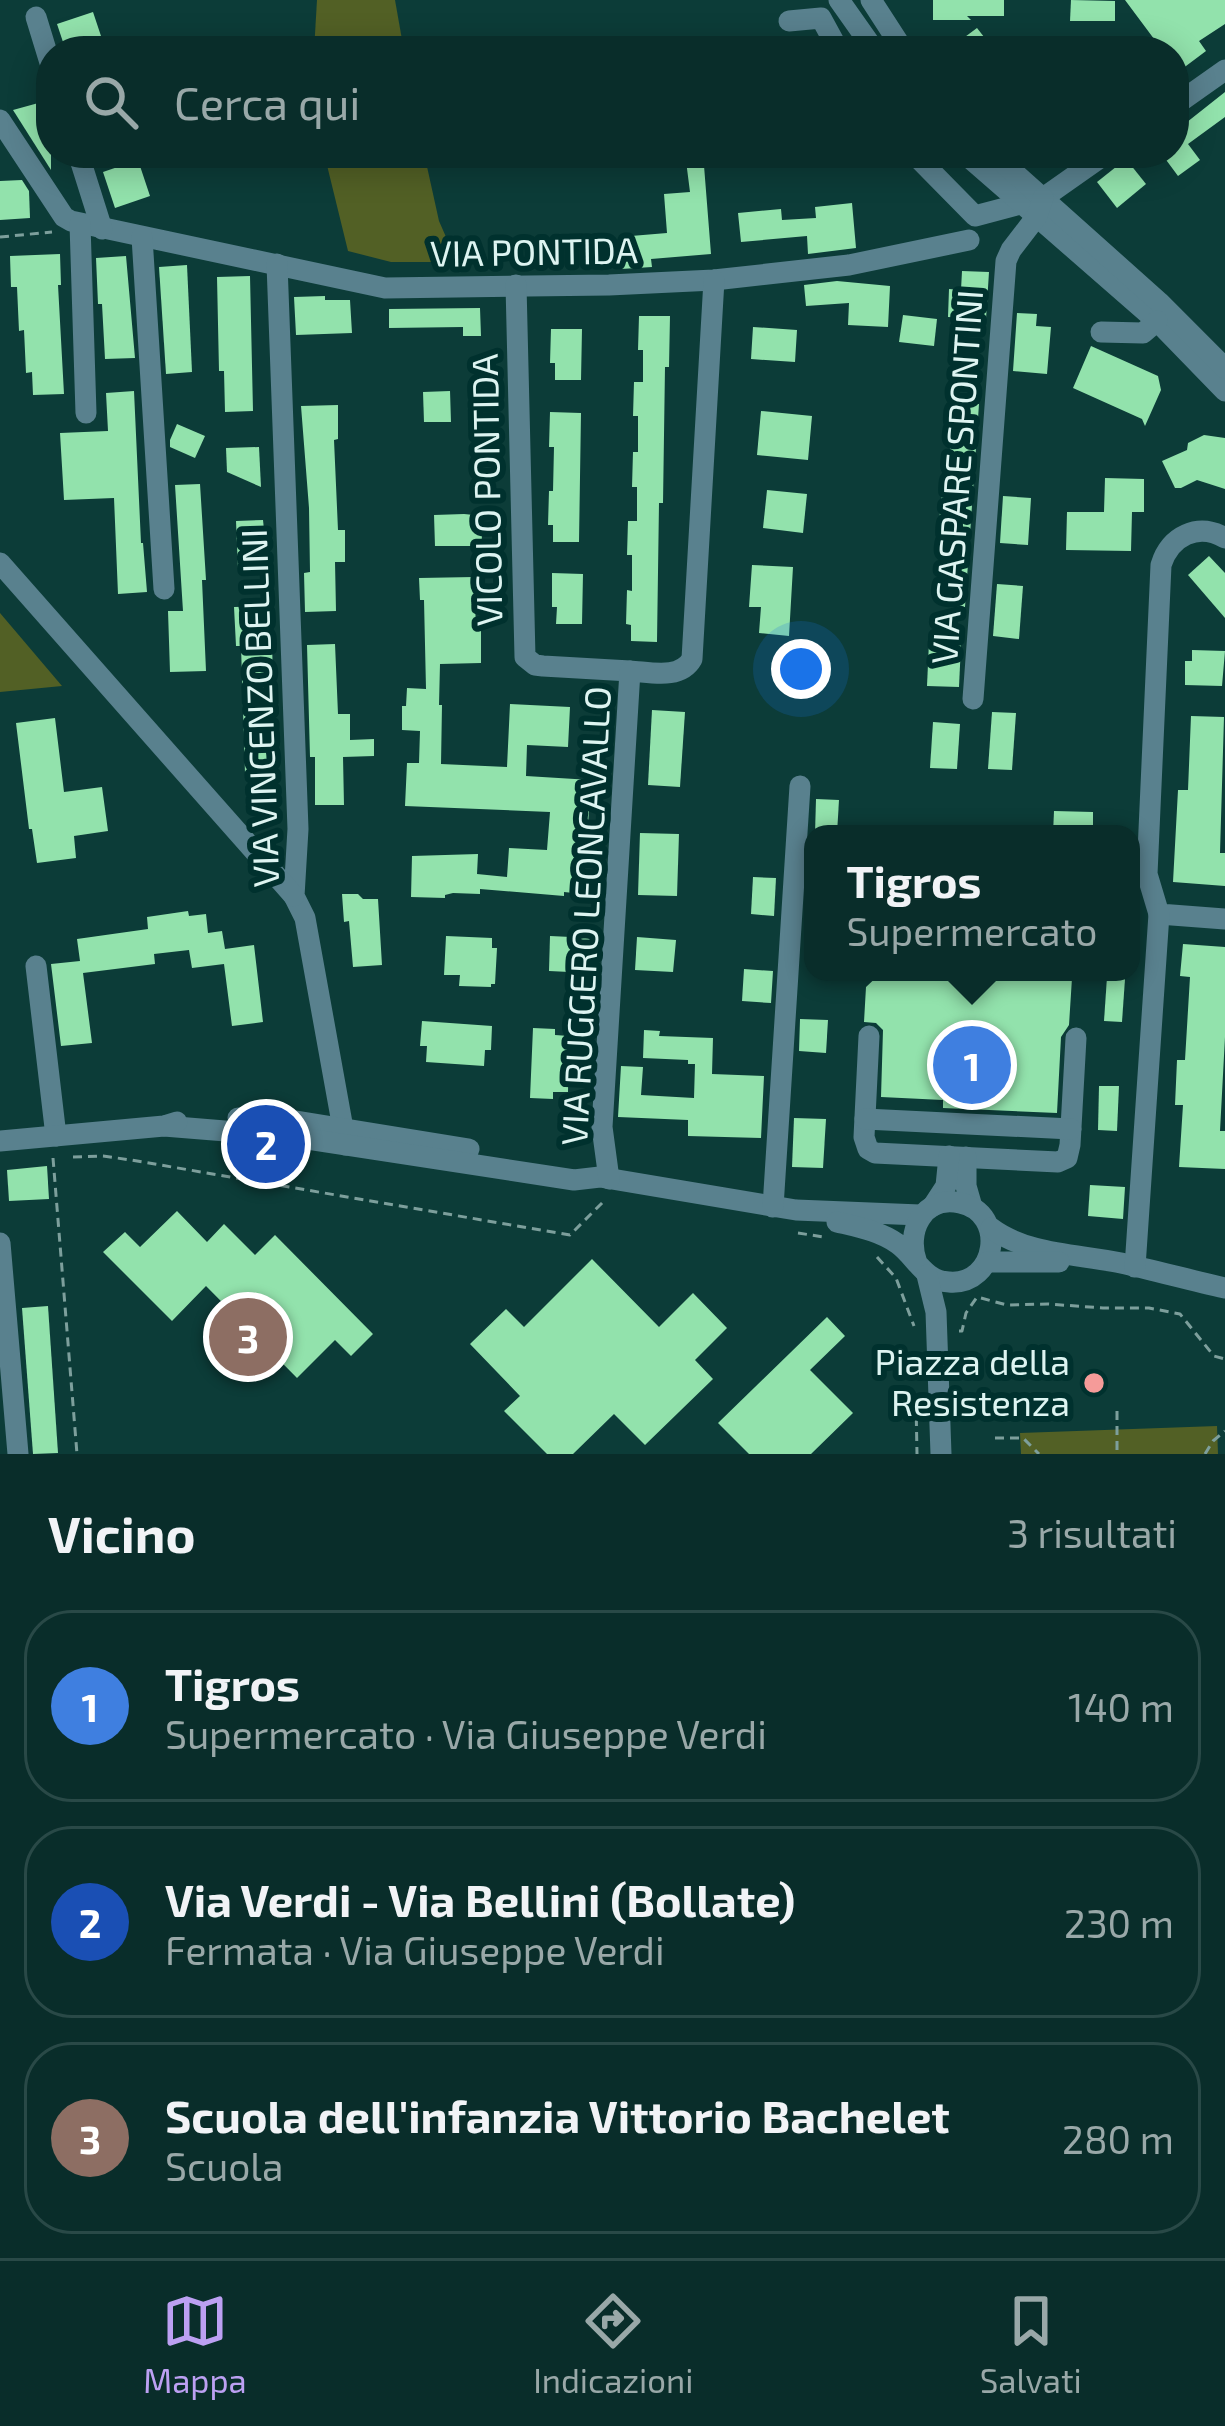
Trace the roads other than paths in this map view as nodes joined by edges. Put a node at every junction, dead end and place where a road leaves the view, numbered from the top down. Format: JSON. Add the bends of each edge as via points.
{"nodes":[{"id":1,"x":839,"y":0,"type":"edge"},
{"id":2,"x":871,"y":0,"type":"edge"},
{"id":3,"x":36,"y":16,"type":"dead end"},
{"id":4,"x":789,"y":21,"type":"dead end"},
{"id":5,"x":42,"y":36,"type":"edge"},
{"id":6,"x":831,"y":36,"type":"edge"},
{"id":7,"x":864,"y":36,"type":"edge"},
{"id":8,"x":894,"y":36,"type":"edge"},
{"id":9,"x":1225,"y":70,"type":"edge"},
{"id":10,"x":1189,"y":95,"type":"edge"},
{"id":11,"x":0,"y":120,"type":"edge"},
{"id":12,"x":80,"y":168,"type":"edge"},
{"id":13,"x":928,"y":168,"type":"edge"},
{"id":14,"x":984,"y":168,"type":"edge"},
{"id":15,"x":1004,"y":168,"type":"edge"},
{"id":16,"x":1086,"y":168,"type":"edge"},
{"id":17,"x":1034,"y":205,"type":"junction"},
{"id":18,"x":88,"y":228,"type":"junction"},
{"id":19,"x":142,"y":237,"type":"junction"},
{"id":20,"x":969,"y":240,"type":"dead end"},
{"id":21,"x":277,"y":264,"type":"junction"},
{"id":22,"x":714,"y":280,"type":"junction"},
{"id":23,"x":516,"y":285,"type":"junction"},
{"id":24,"x":1156,"y":321,"type":"junction"},
{"id":25,"x":1101,"y":332,"type":"dead end"},
{"id":26,"x":1225,"y":368,"type":"edge"},
{"id":27,"x":1225,"y":391,"type":"edge"},
{"id":28,"x":86,"y":413,"type":"dead end"},
{"id":29,"x":1225,"y":538,"type":"edge"},
{"id":30,"x":0,"y":563,"type":"edge"},
{"id":31,"x":164,"y":589,"type":"dead end"},
{"id":32,"x":630,"y":671,"type":"junction"},
{"id":33,"x":973,"y":699,"type":"dead end"},
{"id":34,"x":800,"y":786,"type":"dead end"},
{"id":35,"x":294,"y":896,"type":"junction"},
{"id":36,"x":1159,"y":914,"type":"junction"},
{"id":37,"x":1225,"y":920,"type":"edge"},
{"id":38,"x":36,"y":966,"type":"dead end"},
{"id":39,"x":869,"y":1036,"type":"dead end"},
{"id":40,"x":1076,"y":1038,"type":"dead end"},
{"id":41,"x":865,"y":1119,"type":"junction"},
{"id":42,"x":1071,"y":1129,"type":"junction"},
{"id":43,"x":345,"y":1136,"type":"junction"},
{"id":44,"x":0,"y":1141,"type":"edge"},
{"id":45,"x":54,"y":1147,"type":"junction"},
{"id":46,"x":957,"y":1157,"type":"junction"},
{"id":47,"x":602,"y":1185,"type":"junction"},
{"id":48,"x":972,"y":1207,"type":"junction"},
{"id":49,"x":927,"y":1211,"type":"junction"},
{"id":50,"x":789,"y":1217,"type":"junction"},
{"id":51,"x":991,"y":1228,"type":"junction"},
{"id":52,"x":0,"y":1243,"type":"edge"},
{"id":53,"x":987,"y":1262,"type":"junction"},
{"id":54,"x":1128,"y":1265,"type":"junction"},
{"id":55,"x":922,"y":1269,"type":"junction"},
{"id":56,"x":963,"y":1281,"type":"junction"},
{"id":57,"x":1225,"y":1288,"type":"edge"},
{"id":58,"x":939,"y":1336,"type":"junction"},
{"id":59,"x":18,"y":1454,"type":"edge"},
{"id":60,"x":941,"y":1454,"type":"edge"}],
"edges":[{"from":1,"to":7,"type":"street"},
{"from":2,"to":8,"type":"street"},
{"from":3,"to":5,"type":"street"},
{"from":4,"to":6,"type":"street","via":[[821,18]]},
{"from":9,"to":10,"type":"street"},
{"from":11,"to":18,"type":"street","via":[[64,218]]},
{"from":12,"to":18,"type":"street"},
{"from":13,"to":17,"type":"street","via":[[975,216]]},
{"from":14,"to":17,"type":"street"},
{"from":15,"to":17,"type":"street"},
{"from":16,"to":17,"type":"street"},
{"from":17,"to":24,"type":"street"},
{"from":17,"to":26,"type":"street","via":[[1160,302]]},
{"from":17,"to":33,"type":"street","name":"VIA GASPARE SPONTINI","via":[[1006,261]]},
{"from":18,"to":19,"type":"street","name":"VIA PONTIDA"},
{"from":18,"to":28,"type":"street"},
{"from":19,"to":21,"type":"street","name":"VIA PONTIDA"},
{"from":19,"to":31,"type":"street"},
{"from":20,"to":22,"type":"street","name":"VIA PONTIDA","via":[[849,265]]},
{"from":21,"to":23,"type":"street","name":"VIA PONTIDA","via":[[385,288]]},
{"from":21,"to":35,"type":"street","name":"VIA VINCENZO BELLINI"},
{"from":22,"to":23,"type":"street","name":"VIA PONTIDA"},
{"from":22,"to":32,"type":"street","name":"VIA RUGGERO LEONCAVALLO","via":[[692,659],[680,671]]},
{"from":23,"to":32,"type":"street","name":"VICOLO PONTIDA","via":[[526,656],[543,666]]},
{"from":24,"to":25,"type":"street","via":[[1143,333]]},
{"from":24,"to":27,"type":"street"},
{"from":29,"to":36,"type":"street","via":[[1190,532],[1161,565],[1147,874]]},
{"from":30,"to":35,"type":"street"},
{"from":32,"to":47,"type":"street","name":"VIA RUGGERO LEONCAVALLO"},
{"from":34,"to":50,"type":"street"},
{"from":35,"to":43,"type":"street","name":"VIA VINCENZO BELLINI","via":[[305,918]]},
{"from":36,"to":37,"type":"street"},
{"from":36,"to":54,"type":"street"},
{"from":38,"to":45,"type":"street"},
{"from":39,"to":41,"type":"street"},
{"from":40,"to":42,"type":"street"},
{"from":41,"to":42,"type":"street"},
{"from":41,"to":46,"type":"street","via":[[864,1137],[875,1153]]},
{"from":42,"to":46,"type":"street","via":[[1067,1158],[1058,1162]]},
{"from":43,"to":45,"type":"street","via":[[164,1126]]},
{"from":43,"to":47,"type":"street"},
{"from":44,"to":45,"type":"street"},
{"from":46,"to":48,"type":"street"},
{"from":46,"to":49,"type":"street"},
{"from":47,"to":50,"type":"street"},
{"from":48,"to":49,"type":"street","via":[[958,1202]]},
{"from":48,"to":51,"type":"street"},
{"from":49,"to":50,"type":"street"},
{"from":49,"to":55,"type":"street","via":[[911,1238]]},
{"from":50,"to":55,"type":"street","via":[[878,1233]]},
{"from":51,"to":53,"type":"street"},
{"from":51,"to":54,"type":"street","via":[[1035,1247]]},
{"from":52,"to":59,"type":"street"},
{"from":53,"to":54,"type":"street"},
{"from":53,"to":56,"type":"street"},
{"from":54,"to":57,"type":"street"},
{"from":55,"to":56,"type":"street"},
{"from":55,"to":58,"type":"street"},
{"from":56,"to":58,"type":"street"},
{"from":58,"to":60,"type":"street"}]}
